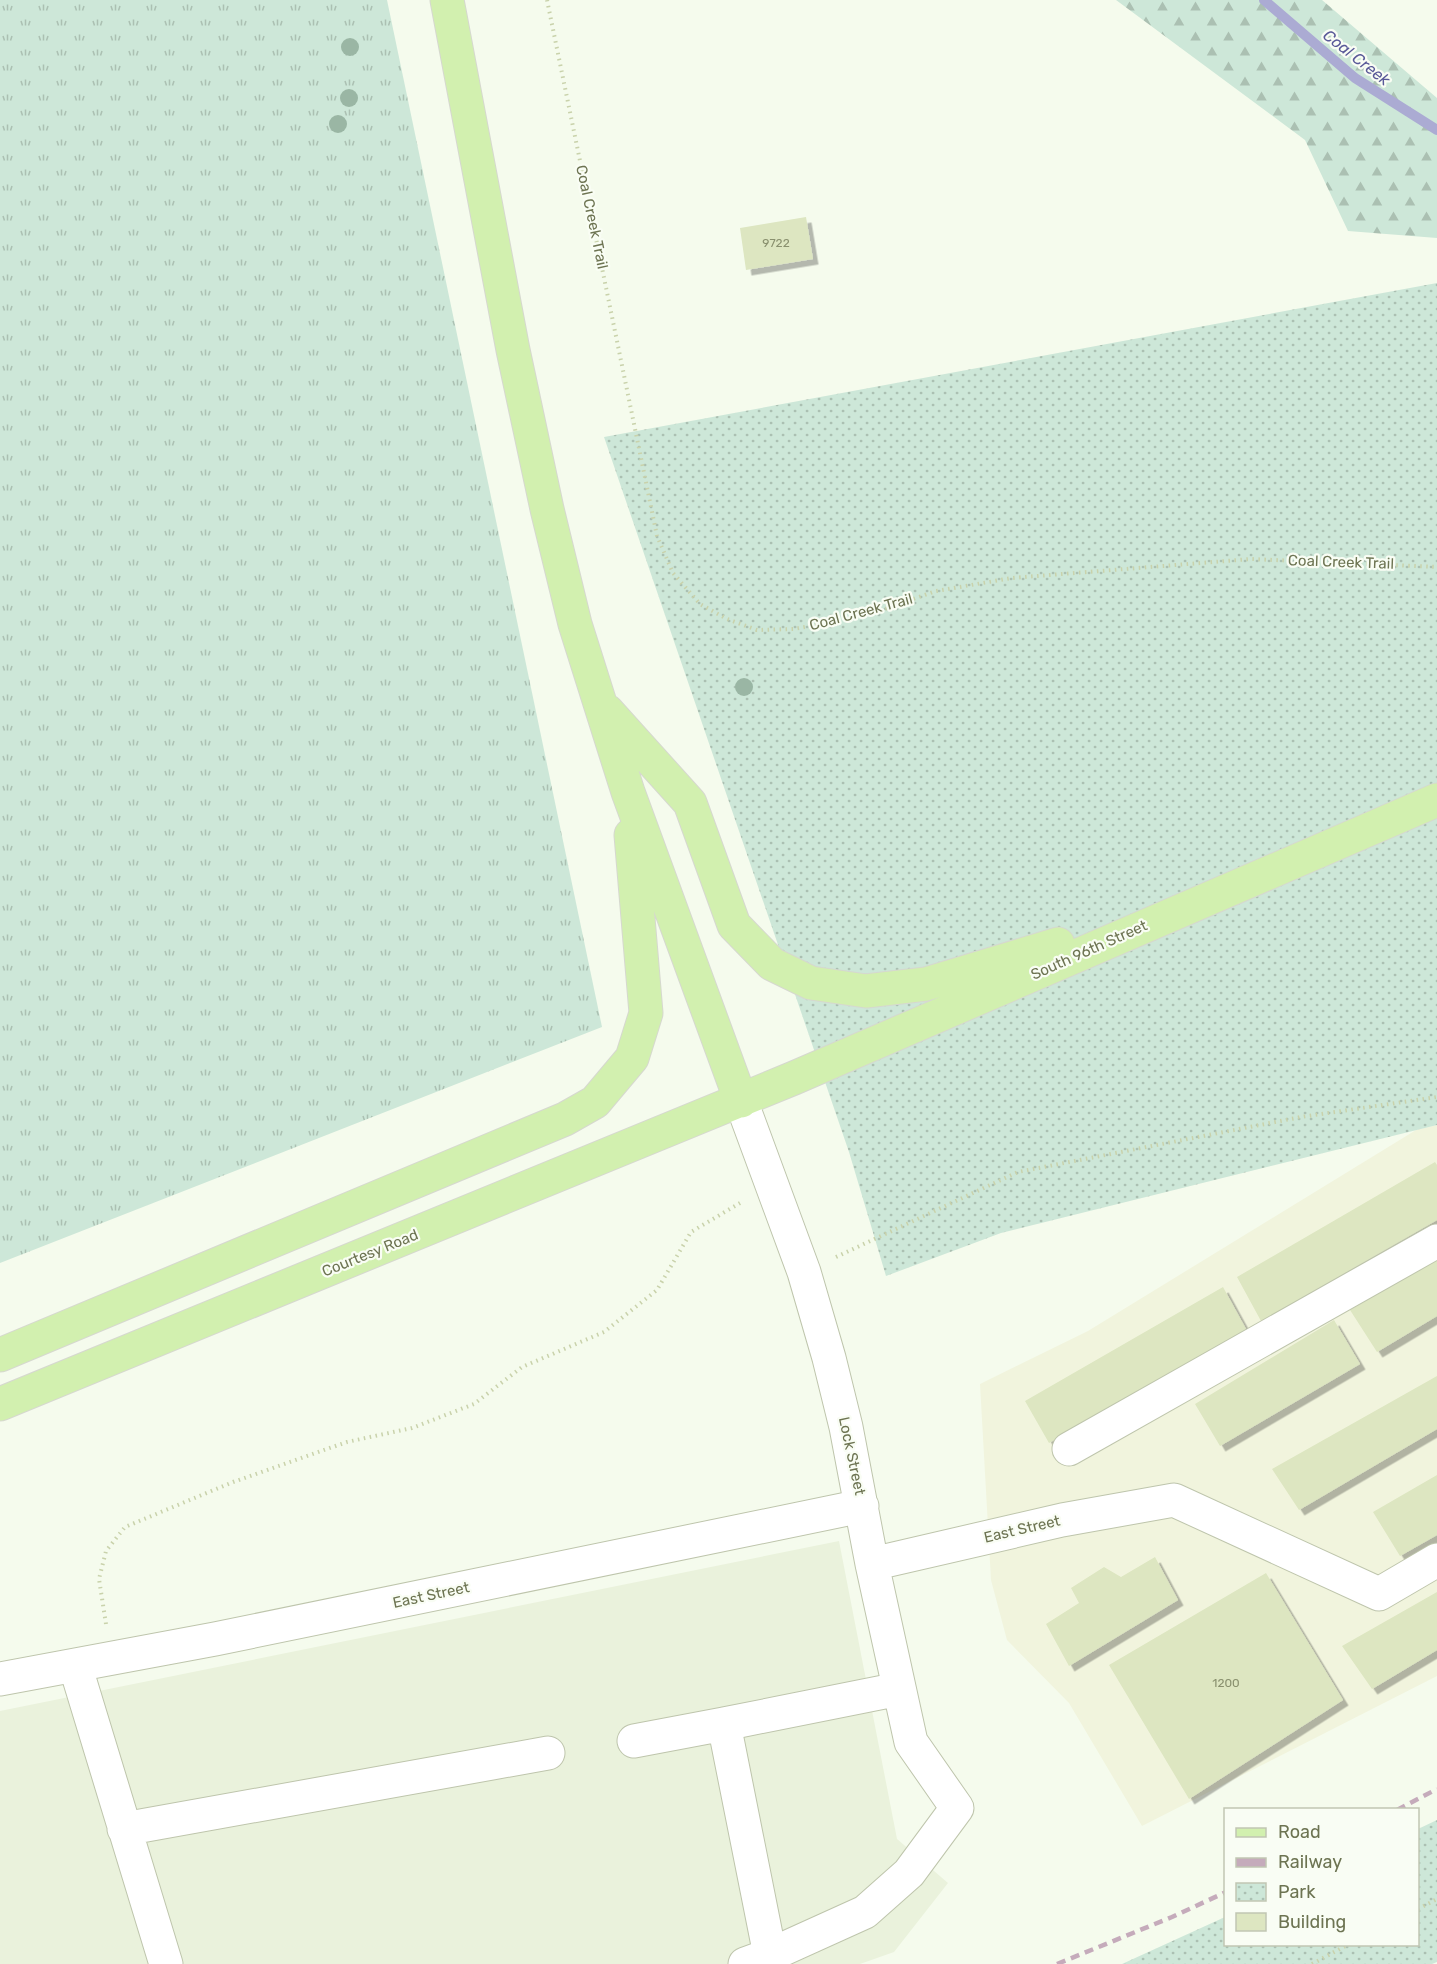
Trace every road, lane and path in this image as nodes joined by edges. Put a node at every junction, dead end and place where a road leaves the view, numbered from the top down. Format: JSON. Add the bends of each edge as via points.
{"nodes":[{"id":1,"x":447,"y":0,"type":"edge"},
{"id":2,"x":547,"y":0,"type":"edge"},
{"id":3,"x":1437,"y":567,"type":"edge"},
{"id":4,"x":599,"y":702,"type":"junction"},
{"id":5,"x":628,"y":792,"type":"junction"},
{"id":6,"x":1437,"y":800,"type":"edge"},
{"id":7,"x":1209,"y":898,"type":"junction"},
{"id":8,"x":1437,"y":1097,"type":"edge"},
{"id":9,"x":741,"y":1101,"type":"junction"},
{"id":10,"x":772,"y":1184,"type":"junction"},
{"id":11,"x":1437,"y":1241,"type":"edge"},
{"id":12,"x":804,"y":1272,"type":"junction"},
{"id":13,"x":0,"y":1355,"type":"edge"},
{"id":14,"x":0,"y":1404,"type":"edge"},
{"id":15,"x":1069,"y":1449,"type":"dead end"},
{"id":16,"x":862,"y":1506,"type":"junction"},
{"id":17,"x":1437,"y":1560,"type":"edge"},
{"id":18,"x":872,"y":1564,"type":"junction"},
{"id":19,"x":112,"y":1658,"type":"junction"},
{"id":20,"x":75,"y":1665,"type":"junction"},
{"id":21,"x":0,"y":1679,"type":"edge"},
{"id":22,"x":899,"y":1689,"type":"junction"},
{"id":23,"x":724,"y":1724,"type":"junction"},
{"id":24,"x":634,"y":1740,"type":"dead end"},
{"id":25,"x":548,"y":1753,"type":"dead end"},
{"id":26,"x":124,"y":1829,"type":"junction"},
{"id":27,"x":1437,"y":1899,"type":"edge"},
{"id":28,"x":1419,"y":1908,"type":"edge"},
{"id":29,"x":1345,"y":1946,"type":"edge"},
{"id":30,"x":757,"y":1960,"type":"edge"},
{"id":31,"x":166,"y":1964,"type":"edge"},
{"id":32,"x":1312,"y":1964,"type":"edge"}],
"edges":[{"from":1,"to":4,"type":"main road","via":[[547,509]]},
{"from":2,"to":3,"type":"path","name":"Coal Creek Trail","via":[[657,536],[673,573],[700,604],[757,630],[794,629],[885,609],[936,591],[1012,578],[1251,558]]},
{"from":4,"to":5,"type":"main road"},
{"from":4,"to":7,"type":"main road","via":[[690,803],[734,925],[772,964],[811,983],[866,991],[926,984]]},
{"from":5,"to":9,"type":"main road"},
{"from":5,"to":13,"type":"main road","via":[[646,1013],[632,1058],[595,1102],[564,1119]]},
{"from":6,"to":7,"type":"main road","name":"South 96th Street"},
{"from":7,"to":9,"type":"main road","name":"South 96th Street"},
{"from":8,"to":12,"type":"path","via":[[1301,1117],[1018,1172]]},
{"from":9,"to":10,"type":"street","name":"Lock Street"},
{"from":9,"to":14,"type":"main road","name":"Courtesy Road"},
{"from":10,"to":12,"type":"street","name":"Lock Street"},
{"from":10,"to":19,"type":"path","via":[[691,1232],[657,1290],[604,1332],[522,1367],[474,1404],[412,1428],[347,1442],[233,1482],[125,1527],[106,1551],[99,1580]]},
{"from":11,"to":15,"type":"street"},
{"from":12,"to":16,"type":"street","name":"Lock Street","via":[[829,1358]]},
{"from":16,"to":18,"type":"street","name":"Lock Street"},
{"from":16,"to":19,"type":"street","name":"East Street"},
{"from":17,"to":18,"type":"street","name":"East Street","via":[[1379,1594],[1174,1500],[1062,1520]]},
{"from":18,"to":22,"type":"street","name":"Lock Street"},
{"from":19,"to":20,"type":"street","name":"East Street"},
{"from":20,"to":21,"type":"street","name":"East Street"},
{"from":20,"to":26,"type":"street"},
{"from":22,"to":23,"type":"street"},
{"from":22,"to":30,"type":"street","name":"Lock Street","via":[[911,1742],[957,1808],[909,1873],[865,1912]]},
{"from":23,"to":24,"type":"street"},
{"from":23,"to":30,"type":"street"},
{"from":25,"to":26,"type":"street"},
{"from":26,"to":31,"type":"street"},
{"from":27,"to":28,"type":"path"},
{"from":29,"to":32,"type":"path"}]}
